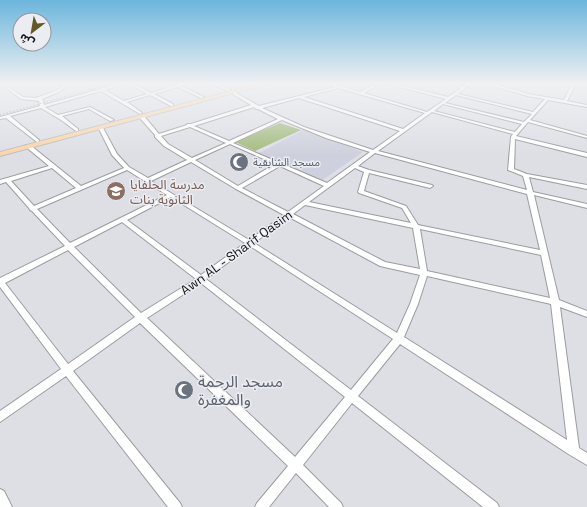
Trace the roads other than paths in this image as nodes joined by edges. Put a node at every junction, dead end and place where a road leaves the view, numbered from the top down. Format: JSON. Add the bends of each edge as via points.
{"nodes":[{"id":1,"x":23,"y":108,"type":"edge"},
{"id":2,"x":28,"y":108,"type":"edge"},
{"id":3,"x":46,"y":108,"type":"edge"},
{"id":4,"x":132,"y":108,"type":"edge"},
{"id":5,"x":163,"y":108,"type":"edge"},
{"id":6,"x":166,"y":108,"type":"edge"},
{"id":7,"x":253,"y":108,"type":"edge"},
{"id":8,"x":256,"y":108,"type":"edge"},
{"id":9,"x":333,"y":108,"type":"edge"},
{"id":10,"x":414,"y":108,"type":"edge"},
{"id":11,"x":436,"y":108,"type":"edge"},
{"id":12,"x":460,"y":108,"type":"edge"},
{"id":13,"x":512,"y":108,"type":"edge"},
{"id":14,"x":539,"y":108,"type":"edge"},
{"id":15,"x":430,"y":112,"type":"junction"},
{"id":16,"x":481,"y":113,"type":"junction"},
{"id":17,"x":534,"y":113,"type":"junction"},
{"id":18,"x":0,"y":114,"type":"edge"},
{"id":19,"x":141,"y":114,"type":"junction"},
{"id":20,"x":7,"y":116,"type":"junction"},
{"id":21,"x":58,"y":116,"type":"junction"},
{"id":22,"x":0,"y":118,"type":"edge"},
{"id":23,"x":281,"y":119,"type":"junction"},
{"id":24,"x":112,"y":120,"type":"junction"},
{"id":25,"x":471,"y":122,"type":"junction"},
{"id":26,"x":526,"y":122,"type":"junction"},
{"id":27,"x":189,"y":125,"type":"junction"},
{"id":28,"x":100,"y":127,"type":"junction"},
{"id":29,"x":76,"y":130,"type":"junction"},
{"id":30,"x":403,"y":130,"type":"junction"},
{"id":31,"x":514,"y":135,"type":"junction"},
{"id":32,"x":157,"y":136,"type":"junction"},
{"id":33,"x":587,"y":137,"type":"edge"},
{"id":34,"x":36,"y":140,"type":"junction"},
{"id":35,"x":229,"y":143,"type":"junction"},
{"id":36,"x":28,"y":146,"type":"junction"},
{"id":37,"x":0,"y":150,"type":"edge"},
{"id":38,"x":373,"y":152,"type":"junction"},
{"id":39,"x":0,"y":154,"type":"edge"},
{"id":40,"x":587,"y":155,"type":"edge"},
{"id":41,"x":191,"y":161,"type":"junction"},
{"id":42,"x":278,"y":165,"type":"junction"},
{"id":43,"x":53,"y":166,"type":"junction"},
{"id":44,"x":354,"y":166,"type":"junction"},
{"id":45,"x":127,"y":168,"type":"junction"},
{"id":46,"x":367,"y":171,"type":"junction"},
{"id":47,"x":526,"y":174,"type":"junction"},
{"id":48,"x":148,"y":180,"type":"junction"},
{"id":49,"x":3,"y":181,"type":"edge"},
{"id":50,"x":327,"y":185,"type":"junction"},
{"id":51,"x":430,"y":186,"type":"dead end"},
{"id":52,"x":587,"y":187,"type":"edge"},
{"id":53,"x":80,"y":188,"type":"junction"},
{"id":54,"x":238,"y":188,"type":"junction"},
{"id":55,"x":529,"y":193,"type":"junction"},
{"id":56,"x":171,"y":195,"type":"junction"},
{"id":57,"x":304,"y":203,"type":"junction"},
{"id":58,"x":587,"y":206,"type":"edge"},
{"id":59,"x":32,"y":209,"type":"junction"},
{"id":60,"x":289,"y":214,"type":"junction"},
{"id":61,"x":122,"y":220,"type":"junction"},
{"id":62,"x":416,"y":227,"type":"junction"},
{"id":63,"x":248,"y":242,"type":"junction"},
{"id":64,"x":68,"y":246,"type":"junction"},
{"id":65,"x":543,"y":253,"type":"junction"},
{"id":66,"x":424,"y":273,"type":"junction"},
{"id":67,"x":201,"y":279,"type":"junction"},
{"id":68,"x":0,"y":282,"type":"edge"},
{"id":69,"x":555,"y":302,"type":"junction"},
{"id":70,"x":587,"y":314,"type":"edge"},
{"id":71,"x":142,"y":317,"type":"junction"},
{"id":72,"x":398,"y":338,"type":"junction"},
{"id":73,"x":67,"y":370,"type":"junction"},
{"id":74,"x":351,"y":397,"type":"junction"},
{"id":75,"x":0,"y":417,"type":"edge"},
{"id":76,"x":574,"y":451,"type":"junction"},
{"id":77,"x":587,"y":459,"type":"edge"},
{"id":78,"x":296,"y":464,"type":"junction"},
{"id":79,"x":0,"y":495,"type":"edge"},
{"id":80,"x":6,"y":507,"type":"edge"},
{"id":81,"x":176,"y":507,"type":"edge"},
{"id":82,"x":262,"y":507,"type":"edge"},
{"id":83,"x":337,"y":507,"type":"edge"},
{"id":84,"x":493,"y":507,"type":"edge"}],
"edges":[{"from":1,"to":18,"type":"street"},
{"from":2,"to":20,"type":"street"},
{"from":3,"to":21,"type":"street"},
{"from":4,"to":19,"type":"street"},
{"from":5,"to":19,"type":"highway"},
{"from":6,"to":19,"type":"highway"},
{"from":7,"to":27,"type":"street"},
{"from":8,"to":23,"type":"street"},
{"from":9,"to":30,"type":"street"},
{"from":10,"to":15,"type":"street"},
{"from":11,"to":15,"type":"street","name":"Awn AL - Sharif Qasim"},
{"from":12,"to":16,"type":"street"},
{"from":13,"to":17,"type":"street"},
{"from":14,"to":17,"type":"street"},
{"from":15,"to":25,"type":"street"},
{"from":15,"to":30,"type":"street","name":"Awn AL - Sharif Qasim"},
{"from":16,"to":25,"type":"street"},
{"from":16,"to":26,"type":"street"},
{"from":17,"to":26,"type":"street"},
{"from":19,"to":24,"type":"highway"},
{"from":19,"to":28,"type":"highway"},
{"from":19,"to":32,"type":"street"},
{"from":20,"to":22,"type":"street"},
{"from":20,"to":34,"type":"street"},
{"from":21,"to":24,"type":"street","via":[[90,108]]},
{"from":21,"to":29,"type":"street"},
{"from":23,"to":35,"type":"street"},
{"from":23,"to":38,"type":"street"},
{"from":24,"to":29,"type":"highway"},
{"from":25,"to":31,"type":"street"},
{"from":26,"to":31,"type":"street"},
{"from":26,"to":33,"type":"street"},
{"from":27,"to":32,"type":"street"},
{"from":27,"to":35,"type":"street"},
{"from":28,"to":36,"type":"highway"},
{"from":28,"to":45,"type":"street","via":[[115,155]]},
{"from":29,"to":34,"type":"highway"},
{"from":30,"to":38,"type":"street","name":"Awn AL - Sharif Qasim"},
{"from":31,"to":40,"type":"street"},
{"from":31,"to":47,"type":"street","via":[[510,168]]},
{"from":32,"to":41,"type":"street","via":[[163,144]]},
{"from":34,"to":37,"type":"highway"},
{"from":35,"to":41,"type":"street"},
{"from":35,"to":42,"type":"street"},
{"from":36,"to":39,"type":"highway"},
{"from":36,"to":43,"type":"street"},
{"from":38,"to":44,"type":"street","name":"Awn AL - Sharif Qasim"},
{"from":38,"to":55,"type":"street"},
{"from":41,"to":48,"type":"street"},
{"from":41,"to":54,"type":"street"},
{"from":42,"to":50,"type":"street"},
{"from":42,"to":54,"type":"street"},
{"from":43,"to":49,"type":"street"},
{"from":43,"to":53,"type":"street"},
{"from":44,"to":46,"type":"street"},
{"from":44,"to":50,"type":"street","name":"Awn AL - Sharif Qasim"},
{"from":45,"to":48,"type":"street"},
{"from":45,"to":53,"type":"street"},
{"from":46,"to":51,"type":"street"},
{"from":46,"to":62,"type":"street","via":[[362,194],[404,207]]},
{"from":47,"to":52,"type":"street"},
{"from":47,"to":55,"type":"street"},
{"from":48,"to":56,"type":"street"},
{"from":49,"to":59,"type":"street"},
{"from":50,"to":57,"type":"street","name":"Awn AL - Sharif Qasim"},
{"from":53,"to":59,"type":"street"},
{"from":54,"to":60,"type":"street"},
{"from":55,"to":58,"type":"street"},
{"from":55,"to":65,"type":"street"},
{"from":56,"to":61,"type":"street"},
{"from":56,"to":63,"type":"street"},
{"from":57,"to":60,"type":"street","name":"Awn AL - Sharif Qasim"},
{"from":57,"to":62,"type":"street"},
{"from":59,"to":64,"type":"street"},
{"from":60,"to":63,"type":"street","name":"Awn AL - Sharif Qasim"},
{"from":60,"to":66,"type":"street","via":[[383,264]]},
{"from":61,"to":64,"type":"street"},
{"from":61,"to":67,"type":"street"},
{"from":62,"to":65,"type":"street"},
{"from":62,"to":66,"type":"street"},
{"from":63,"to":67,"type":"street","name":"Awn AL - Sharif Qasim"},
{"from":63,"to":72,"type":"street"},
{"from":64,"to":68,"type":"street"},
{"from":64,"to":71,"type":"street"},
{"from":65,"to":69,"type":"street"},
{"from":66,"to":69,"type":"street"},
{"from":66,"to":72,"type":"street","via":[[414,304]]},
{"from":67,"to":71,"type":"street","name":"Awn AL - Sharif Qasim"},
{"from":67,"to":74,"type":"street"},
{"from":68,"to":73,"type":"street"},
{"from":69,"to":70,"type":"street"},
{"from":69,"to":76,"type":"street"},
{"from":71,"to":73,"type":"street","name":"Awn AL - Sharif Qasim"},
{"from":71,"to":78,"type":"street"},
{"from":72,"to":74,"type":"street"},
{"from":72,"to":76,"type":"street"},
{"from":73,"to":75,"type":"street","name":"Awn AL - Sharif Qasim"},
{"from":73,"to":81,"type":"street"},
{"from":74,"to":78,"type":"street"},
{"from":74,"to":84,"type":"street"},
{"from":76,"to":77,"type":"street"},
{"from":78,"to":82,"type":"street"},
{"from":78,"to":83,"type":"street"},
{"from":79,"to":80,"type":"street"}]}
